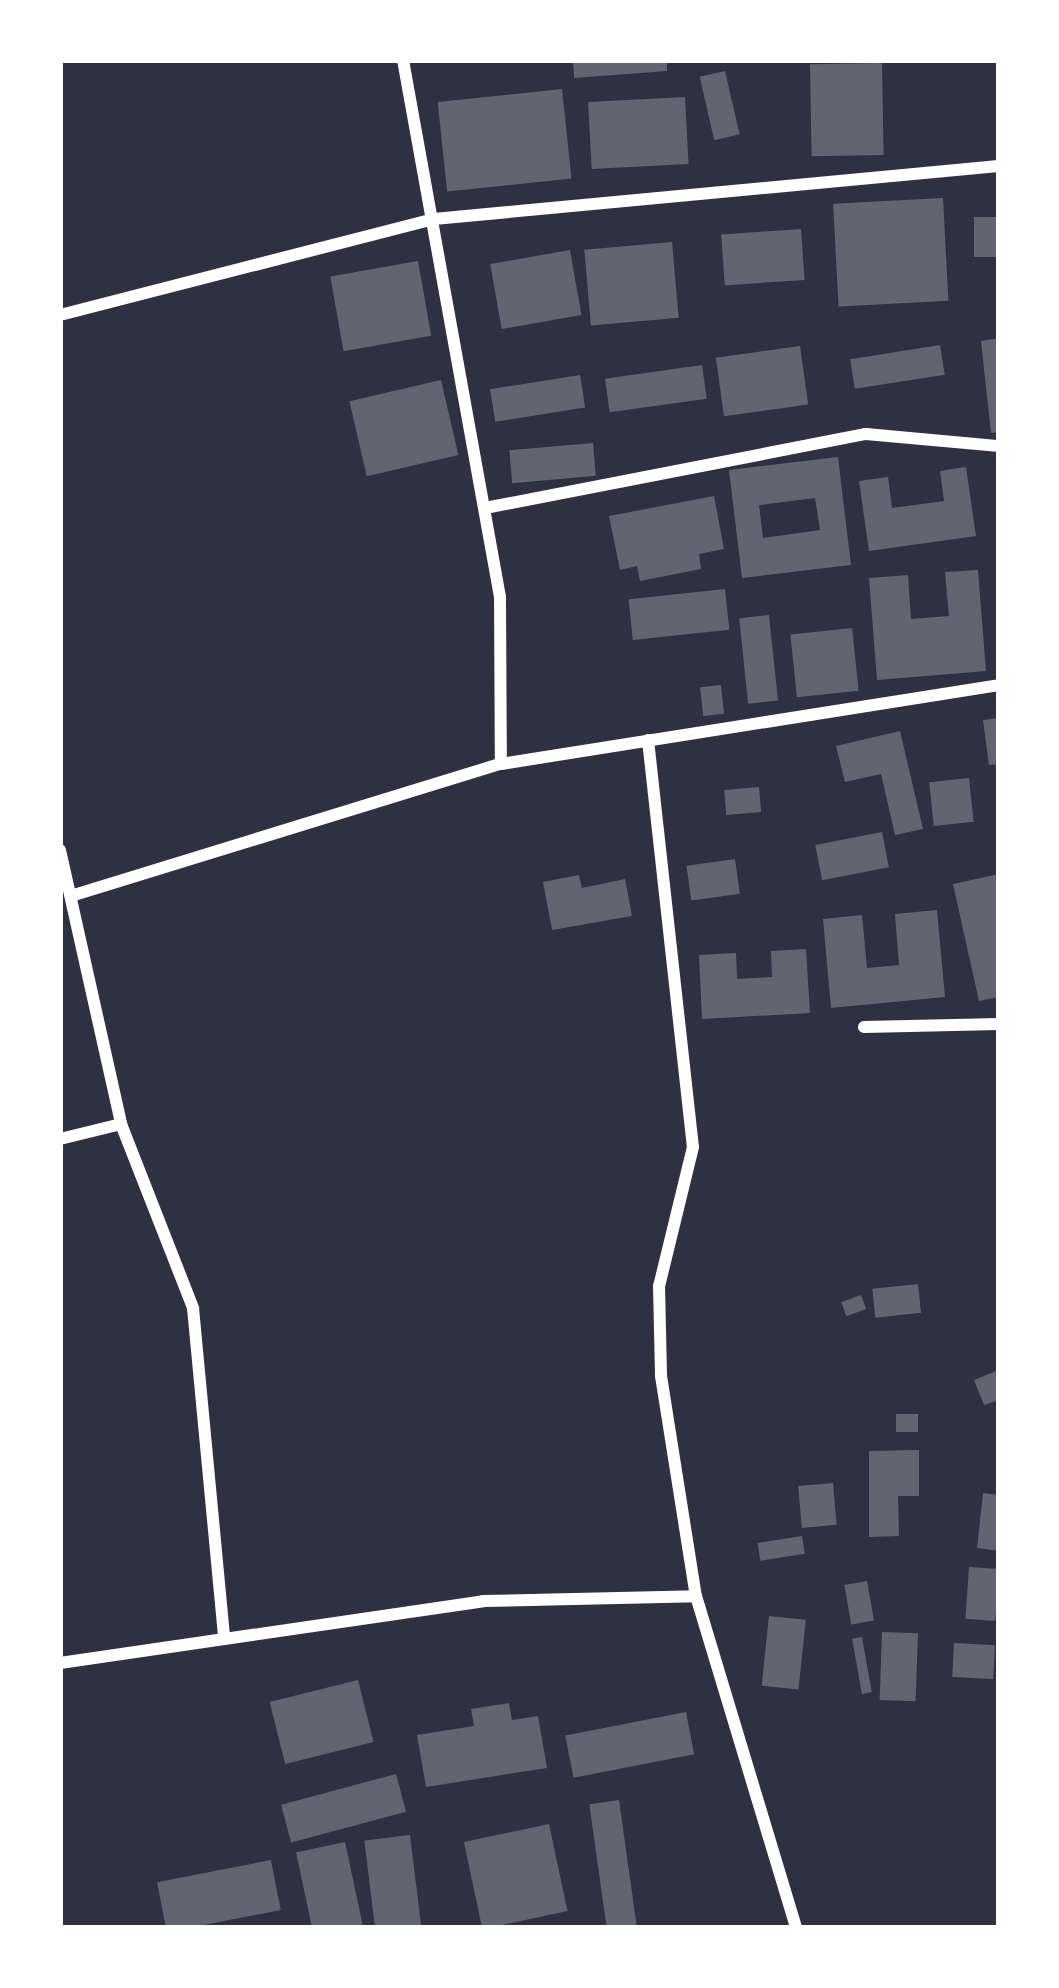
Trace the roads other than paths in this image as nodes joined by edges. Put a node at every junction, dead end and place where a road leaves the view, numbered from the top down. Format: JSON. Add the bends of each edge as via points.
{"nodes":[{"id":1,"x":403,"y":60,"type":"edge"},
{"id":2,"x":999,"y":166,"type":"edge"},
{"id":3,"x":434,"y":219,"type":"junction"},
{"id":4,"x":60,"y":315,"type":"edge"},
{"id":5,"x":999,"y":446,"type":"edge"},
{"id":6,"x":485,"y":508,"type":"junction"},
{"id":7,"x":999,"y":685,"type":"edge"},
{"id":8,"x":649,"y":740,"type":"junction"},
{"id":9,"x":501,"y":764,"type":"junction"},
{"id":10,"x":60,"y":850,"type":"edge"},
{"id":11,"x":74,"y":895,"type":"junction"},
{"id":12,"x":999,"y":1024,"type":"edge"},
{"id":13,"x":864,"y":1027,"type":"dead end"},
{"id":14,"x":122,"y":1124,"type":"junction"},
{"id":15,"x":60,"y":1139,"type":"edge"},
{"id":16,"x":696,"y":1596,"type":"junction"},
{"id":17,"x":224,"y":1638,"type":"junction"},
{"id":18,"x":60,"y":1663,"type":"edge"},
{"id":19,"x":796,"y":1928,"type":"edge"}],
"edges":[{"from":1,"to":3,"type":"street"},
{"from":2,"to":3,"type":"street"},
{"from":3,"to":4,"type":"street"},
{"from":3,"to":6,"type":"street"},
{"from":5,"to":6,"type":"street","via":[[866,434]]},
{"from":6,"to":9,"type":"street","via":[[500,598]]},
{"from":7,"to":8,"type":"street"},
{"from":8,"to":9,"type":"street"},
{"from":8,"to":16,"type":"street","via":[[693,1147],[658,1325]]},
{"from":9,"to":11,"type":"street"},
{"from":10,"to":11,"type":"street"},
{"from":11,"to":14,"type":"street"},
{"from":12,"to":13,"type":"street"},
{"from":14,"to":15,"type":"street"},
{"from":14,"to":17,"type":"street","via":[[193,1308]]},
{"from":16,"to":17,"type":"street","via":[[483,1601]]},
{"from":16,"to":19,"type":"street"},
{"from":17,"to":18,"type":"street"}]}
